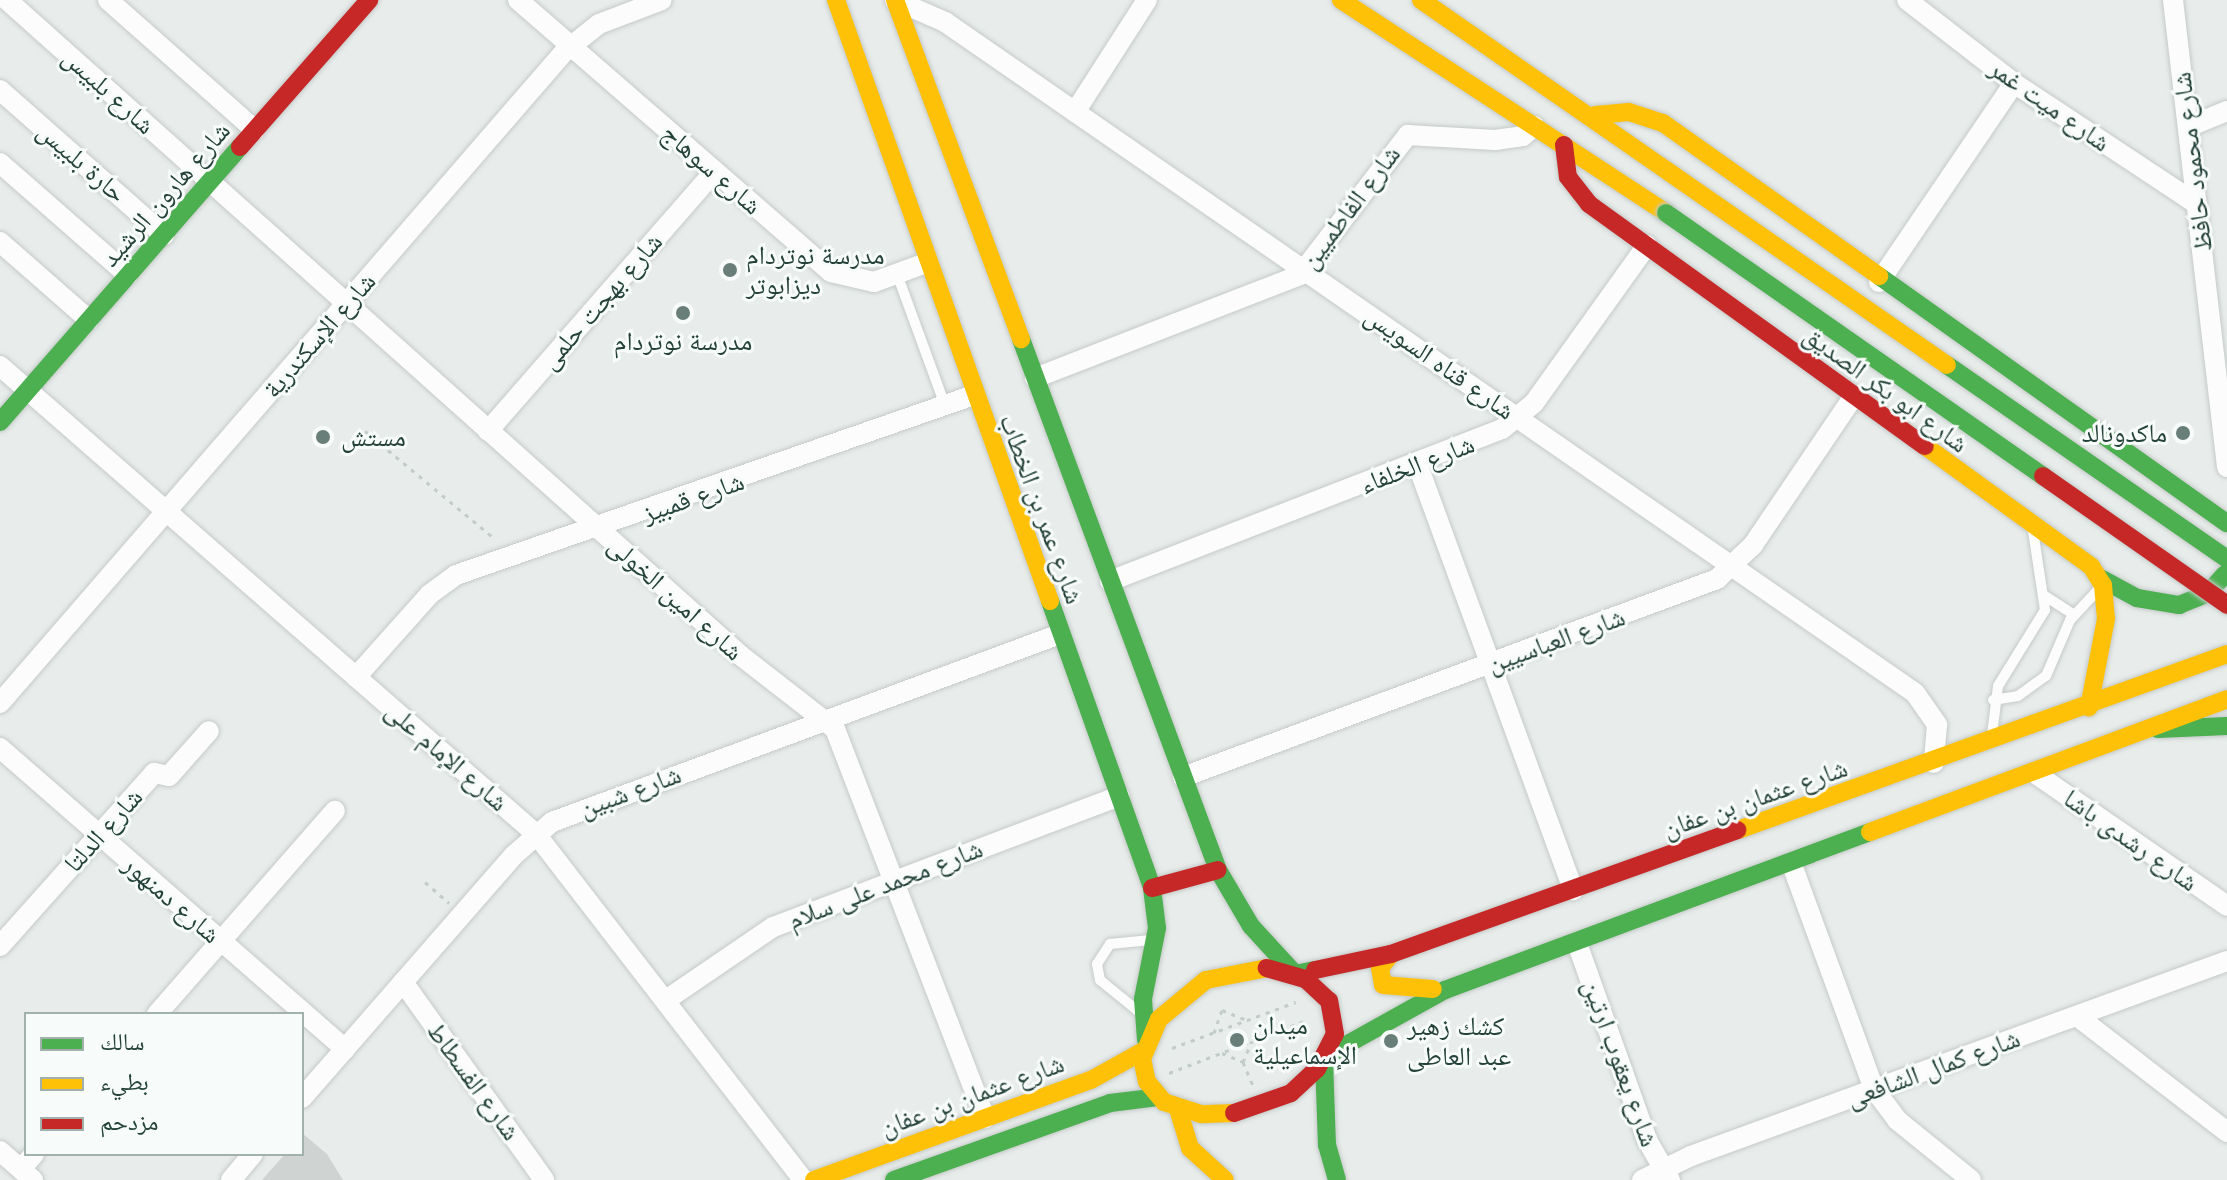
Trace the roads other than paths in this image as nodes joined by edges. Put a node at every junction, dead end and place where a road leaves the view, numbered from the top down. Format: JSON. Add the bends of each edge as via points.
{"nodes":[{"id":1,"x":7,"y":0,"type":"edge"},
{"id":2,"x":108,"y":0,"type":"edge"},
{"id":3,"x":518,"y":0,"type":"edge"},
{"id":4,"x":662,"y":0,"type":"edge"},
{"id":5,"x":836,"y":0,"type":"edge"},
{"id":6,"x":895,"y":0,"type":"edge"},
{"id":7,"x":1147,"y":0,"type":"edge"},
{"id":8,"x":1341,"y":0,"type":"edge"},
{"id":9,"x":1421,"y":0,"type":"edge"},
{"id":10,"x":1907,"y":0,"type":"edge"},
{"id":11,"x":2173,"y":0,"type":"edge"},
{"id":12,"x":363,"y":2,"type":"edge"},
{"id":13,"x":570,"y":46,"type":"junction"},
{"id":14,"x":2014,"y":83,"type":"junction"},
{"id":15,"x":0,"y":90,"type":"edge"},
{"id":16,"x":2227,"y":111,"type":"edge"},
{"id":17,"x":1075,"y":112,"type":"junction"},
{"id":18,"x":1595,"y":115,"type":"junction"},
{"id":19,"x":1534,"y":126,"type":"junction"},
{"id":20,"x":2188,"y":127,"type":"junction"},
{"id":21,"x":255,"y":130,"type":"junction"},
{"id":22,"x":1564,"y":145,"type":"junction"},
{"id":23,"x":0,"y":163,"type":"edge"},
{"id":24,"x":715,"y":171,"type":"junction"},
{"id":25,"x":211,"y":181,"type":"junction"},
{"id":26,"x":2197,"y":204,"type":"junction"},
{"id":27,"x":164,"y":235,"type":"junction"},
{"id":28,"x":0,"y":242,"type":"edge"},
{"id":29,"x":1647,"y":245,"type":"junction"},
{"id":30,"x":926,"y":263,"type":"junction"},
{"id":31,"x":1305,"y":270,"type":"junction"},
{"id":32,"x":897,"y":274,"type":"junction"},
{"id":33,"x":128,"y":275,"type":"junction"},
{"id":34,"x":1879,"y":282,"type":"junction"},
{"id":35,"x":345,"y":305,"type":"junction"},
{"id":36,"x":89,"y":320,"type":"junction"},
{"id":37,"x":0,"y":366,"type":"edge"},
{"id":38,"x":1035,"y":378,"type":"junction"},
{"id":39,"x":27,"y":390,"type":"junction"},
{"id":40,"x":974,"y":395,"type":"junction"},
{"id":41,"x":1852,"y":399,"type":"junction"},
{"id":42,"x":2223,"y":399,"type":"edge"},
{"id":43,"x":945,"y":405,"type":"junction"},
{"id":44,"x":1518,"y":418,"type":"junction"},
{"id":45,"x":0,"y":422,"type":"edge"},
{"id":46,"x":488,"y":431,"type":"junction"},
{"id":47,"x":1417,"y":463,"type":"junction"},
{"id":48,"x":2227,"y":467,"type":"edge"},
{"id":49,"x":166,"y":511,"type":"junction"},
{"id":50,"x":2227,"y":523,"type":"edge"},
{"id":51,"x":593,"y":525,"type":"junction"},
{"id":52,"x":2033,"y":525,"type":"junction"},
{"id":53,"x":2227,"y":559,"type":"edge"},
{"id":54,"x":1734,"y":567,"type":"junction"},
{"id":55,"x":2227,"y":571,"type":"edge"},
{"id":56,"x":1110,"y":581,"type":"junction"},
{"id":57,"x":2102,"y":582,"type":"junction"},
{"id":58,"x":2045,"y":596,"type":"junction"},
{"id":59,"x":2227,"y":605,"type":"edge"},
{"id":60,"x":2074,"y":615,"type":"junction"},
{"id":61,"x":1060,"y":634,"type":"junction"},
{"id":62,"x":2227,"y":654,"type":"edge"},
{"id":63,"x":1491,"y":664,"type":"junction"},
{"id":64,"x":356,"y":677,"type":"junction"},
{"id":65,"x":2227,"y":699,"type":"edge"},
{"id":66,"x":1993,"y":700,"type":"junction"},
{"id":67,"x":0,"y":703,"type":"edge"},
{"id":68,"x":2089,"y":707,"type":"junction"},
{"id":69,"x":826,"y":720,"type":"junction"},
{"id":70,"x":2227,"y":726,"type":"edge"},
{"id":71,"x":2158,"y":729,"type":"junction"},
{"id":72,"x":209,"y":731,"type":"dead end"},
{"id":73,"x":1994,"y":742,"type":"junction"},
{"id":74,"x":0,"y":748,"type":"edge"},
{"id":75,"x":1934,"y":763,"type":"junction"},
{"id":76,"x":2036,"y":774,"type":"junction"},
{"id":77,"x":1183,"y":777,"type":"junction"},
{"id":78,"x":1119,"y":796,"type":"junction"},
{"id":79,"x":335,"y":811,"type":"dead end"},
{"id":80,"x":536,"y":834,"type":"junction"},
{"id":81,"x":99,"y":835,"type":"junction"},
{"id":82,"x":1792,"y":865,"type":"junction"},
{"id":83,"x":1218,"y":870,"type":"junction"},
{"id":84,"x":897,"y":880,"type":"junction"},
{"id":85,"x":1152,"y":888,"type":"junction"},
{"id":86,"x":1573,"y":890,"type":"junction"},
{"id":87,"x":2227,"y":906,"type":"edge"},
{"id":88,"x":1156,"y":938,"type":"junction"},
{"id":89,"x":221,"y":941,"type":"junction"},
{"id":90,"x":1577,"y":943,"type":"junction"},
{"id":91,"x":0,"y":946,"type":"edge"},
{"id":92,"x":1391,"y":954,"type":"junction"},
{"id":93,"x":2227,"y":961,"type":"edge"},
{"id":94,"x":1295,"y":974,"type":"junction"},
{"id":95,"x":403,"y":982,"type":"junction"},
{"id":96,"x":1458,"y":986,"type":"junction"},
{"id":97,"x":666,"y":1000,"type":"junction"},
{"id":98,"x":159,"y":1012,"type":"edge"},
{"id":99,"x":303,"y":1012,"type":"edge"},
{"id":100,"x":304,"y":1013,"type":"edge"},
{"id":101,"x":2077,"y":1016,"type":"junction"},
{"id":102,"x":1143,"y":1019,"type":"junction"},
{"id":103,"x":345,"y":1049,"type":"junction"},
{"id":104,"x":1144,"y":1050,"type":"junction"},
{"id":105,"x":1326,"y":1057,"type":"junction"},
{"id":106,"x":1152,"y":1089,"type":"junction"},
{"id":107,"x":1874,"y":1089,"type":"junction"},
{"id":108,"x":304,"y":1096,"type":"edge"},
{"id":109,"x":1178,"y":1109,"type":"junction"},
{"id":110,"x":985,"y":1118,"type":"junction"},
{"id":111,"x":2227,"y":1132,"type":"edge"},
{"id":112,"x":0,"y":1151,"type":"edge"},
{"id":113,"x":251,"y":1156,"type":"edge"},
{"id":114,"x":29,"y":1168,"type":"edge"},
{"id":115,"x":1666,"y":1174,"type":"edge"},
{"id":116,"x":231,"y":1180,"type":"edge"},
{"id":117,"x":544,"y":1180,"type":"edge"},
{"id":118,"x":803,"y":1180,"type":"edge"},
{"id":119,"x":814,"y":1180,"type":"edge"},
{"id":120,"x":894,"y":1180,"type":"edge"},
{"id":121,"x":1225,"y":1180,"type":"edge"},
{"id":122,"x":1337,"y":1180,"type":"edge"},
{"id":123,"x":1642,"y":1180,"type":"edge"},
{"id":124,"x":1971,"y":1180,"type":"edge"}],
"edges":[{"from":1,"to":25,"type":"street","name":"شارع بلبيس"},
{"from":2,"to":21,"type":"street"},
{"from":3,"to":13,"type":"street","name":"شارع سوهاج"},
{"from":4,"to":13,"type":"street","name":"شارع الإسكندرية","via":[[607,20]]},
{"from":5,"to":30,"type":"main road","name":"شارع عمر بن الخطاب"},
{"from":6,"to":17,"type":"street","name":"شارع قناه السويس","via":[[939,18]]},
{"from":6,"to":38,"type":"main road","name":"شارع عمر بن الخطاب"},
{"from":7,"to":17,"type":"street"},
{"from":8,"to":19,"type":"main road","name":"شارع ابو بكر الصديق"},
{"from":9,"to":18,"type":"main road"},
{"from":10,"to":14,"type":"street","name":"شارع ميت غمر"},
{"from":11,"to":20,"type":"street","name":"شارع محمود حافظ"},
{"from":12,"to":21,"type":"main road","name":"شارع هارون الرشيد"},
{"from":13,"to":24,"type":"street","name":"شارع سوهاج"},
{"from":13,"to":35,"type":"street","name":"شارع الإسكندرية"},
{"from":14,"to":26,"type":"street","name":"شارع ميت غمر"},
{"from":14,"to":34,"type":"street"},
{"from":15,"to":27,"type":"street","name":"حارة بلبيس"},
{"from":16,"to":20,"type":"street"},
{"from":17,"to":31,"type":"street","name":"شارع قناه السويس"},
{"from":18,"to":34,"type":"main road","via":[[1655,118]]},
{"from":18,"to":53,"type":"main road"},
{"from":19,"to":22,"type":"main road","name":"شارع ابو بكر الصديق"},
{"from":19,"to":31,"type":"street","name":"شارع الفاطميين","via":[[1523,136],[1495,140],[1428,130],[1402,138]]},
{"from":20,"to":26,"type":"street","name":"شارع محمود حافظ"},
{"from":21,"to":25,"type":"main road","name":"شارع هارون الرشيد"},
{"from":22,"to":29,"type":"main road","name":"شارع ابو بكر الصديق","via":[[1577,192]]},
{"from":22,"to":59,"type":"main road","name":"شارع ابو بكر الصديق","bridge":true},
{"from":23,"to":33,"type":"street"},
{"from":24,"to":32,"type":"street","name":"شارع سوهاج","via":[[838,277],[865,283]]},
{"from":24,"to":46,"type":"street","name":"شارع بهجت حلمى"},
{"from":25,"to":27,"type":"main road","name":"شارع هارون الرشيد"},
{"from":25,"to":35,"type":"street","name":"شارع امين الخولى"},
{"from":26,"to":42,"type":"street","name":"شارع محمود حافظ"},
{"from":27,"to":33,"type":"main road","name":"شارع هارون الرشيد"},
{"from":28,"to":36,"type":"street"},
{"from":29,"to":41,"type":"main road","name":"شارع ابو بكر الصديق"},
{"from":29,"to":44,"type":"street","name":"شارع الخلفاء"},
{"from":30,"to":32,"type":"street","name":"شارع سوهاج"},
{"from":30,"to":40,"type":"main road","name":"شارع عمر بن الخطاب"},
{"from":31,"to":38,"type":"street","name":"شارع الفاطميين"},
{"from":31,"to":44,"type":"street","name":"شارع قناه السويس"},
{"from":32,"to":43,"type":"lane"},
{"from":33,"to":36,"type":"main road","name":"شارع هارون الرشيد"},
{"from":34,"to":50,"type":"main road"},
{"from":35,"to":46,"type":"street","name":"شارع امين الخولى"},
{"from":35,"to":49,"type":"street","name":"شارع الإسكندرية"},
{"from":36,"to":39,"type":"main road","name":"شارع هارون الرشيد"},
{"from":37,"to":39,"type":"street","name":"شارع الإمام على"},
{"from":38,"to":56,"type":"main road","name":"شارع عمر بن الخطاب"},
{"from":39,"to":45,"type":"main road","name":"شارع هارون الرشيد"},
{"from":39,"to":49,"type":"street","name":"شارع الإمام على"},
{"from":40,"to":43,"type":"street","name":"شارع قمبيز"},
{"from":40,"to":61,"type":"main road","name":"شارع عمر بن الخطاب"},
{"from":41,"to":52,"type":"main road","name":"شارع ابو بكر الصديق"},
{"from":41,"to":54,"type":"street","name":"شارع العباسيين"},
{"from":42,"to":48,"type":"street","name":"شارع محمود حافظ"},
{"from":43,"to":51,"type":"street","name":"شارع قمبيز","via":[[649,514]]},
{"from":44,"to":47,"type":"street","name":"شارع الخلفاء"},
{"from":44,"to":54,"type":"street","name":"شارع قناه السويس"},
{"from":46,"to":51,"type":"street","name":"شارع امين الخولى"},
{"from":47,"to":56,"type":"street","name":"شارع الخلفاء"},
{"from":47,"to":63,"type":"street"},
{"from":49,"to":64,"type":"street","name":"شارع الإمام على"},
{"from":49,"to":67,"type":"street","name":"شارع الإسكندرية"},
{"from":51,"to":64,"type":"street","name":"شارع قمبيز","via":[[436,588]]},
{"from":51,"to":69,"type":"street","name":"شارع امين الخولى","via":[[740,655]]},
{"from":52,"to":57,"type":"main road","name":"شارع ابو بكر الصديق"},
{"from":52,"to":58,"type":"lane"},
{"from":54,"to":63,"type":"street","name":"شارع العباسيين","via":[[1698,588]]},
{"from":54,"to":75,"type":"street","name":"شارع قناه السويس","via":[[1921,698],[1937,725]]},
{"from":55,"to":57,"type":"main road","name":"شارع ابو بكر الصديق","via":[[2208,593],[2179,605],[2137,598]]},
{"from":56,"to":77,"type":"main road","name":"شارع عمر بن الخطاب"},
{"from":57,"to":60,"type":"lane"},
{"from":57,"to":68,"type":"main road","via":[[2104,652]]},
{"from":58,"to":60,"type":"lane"},
{"from":58,"to":66,"type":"lane","via":[[2043,617]]},
{"from":60,"to":66,"type":"lane","via":[[2040,682]]},
{"from":61,"to":69,"type":"street","name":"شارع شبين"},
{"from":61,"to":78,"type":"main road","name":"شارع عمر بن الخطاب"},
{"from":62,"to":68,"type":"main road","name":"شارع عثمان بن عفان"},
{"from":63,"to":77,"type":"street","name":"شارع العباسيين"},
{"from":63,"to":86,"type":"street"},
{"from":64,"to":80,"type":"street","name":"شارع الإمام على"},
{"from":65,"to":71,"type":"main road"},
{"from":66,"to":73,"type":"lane"},
{"from":68,"to":73,"type":"main road","name":"شارع عثمان بن عفان"},
{"from":69,"to":80,"type":"street","name":"شارع شبين","via":[[570,813]]},
{"from":69,"to":84,"type":"street","name":"شارع امين الخولى","via":[[849,750]]},
{"from":70,"to":71,"type":"main road"},
{"from":71,"to":76,"type":"main road"},
{"from":72,"to":81,"type":"street","name":"شارع الدلتا","via":[[168,777],[154,773]]},
{"from":73,"to":75,"type":"main road","name":"شارع عثمان بن عفان"},
{"from":74,"to":81,"type":"street","name":"شارع دمنهور"},
{"from":75,"to":86,"type":"main road","name":"شارع عثمان بن عفان"},
{"from":76,"to":82,"type":"main road"},
{"from":76,"to":87,"type":"street","name":"شارع رشدى باشا"},
{"from":77,"to":83,"type":"main road","name":"شارع عمر بن الخطاب"},
{"from":78,"to":84,"type":"street","name":"شارع محمد على سلام"},
{"from":78,"to":85,"type":"main road","name":"شارع عمر بن الخطاب"},
{"from":79,"to":89,"type":"street"},
{"from":80,"to":95,"type":"street","name":"شارع شبين"},
{"from":80,"to":97,"type":"street","name":"شارع الإمام على"},
{"from":81,"to":89,"type":"street","name":"شارع دمنهور"},
{"from":81,"to":91,"type":"street","name":"شارع الدلتا"},
{"from":82,"to":90,"type":"main road"},
{"from":82,"to":107,"type":"street"},
{"from":83,"to":85,"type":"main road"},
{"from":83,"to":94,"type":"main road","name":"شارع عمر بن الخطاب","via":[[1251,926]]},
{"from":84,"to":97,"type":"street","name":"شارع محمد على سلام","via":[[761,932]]},
{"from":84,"to":110,"type":"street","name":"شارع امين الخولى"},
{"from":85,"to":88,"type":"main road","name":"شارع عمر بن الخطاب"},
{"from":86,"to":92,"type":"main road","name":"شارع عثمان بن عفان"},
{"from":88,"to":102,"type":"main road","name":"شارع عمر بن الخطاب"},
{"from":88,"to":102,"type":"lane","via":[[1110,944],[1097,964],[1100,980]]},
{"from":89,"to":98,"type":"street"},
{"from":89,"to":99,"type":"street","name":"شارع دمنهور"},
{"from":90,"to":96,"type":"main road"},
{"from":90,"to":115,"type":"street","name":"شارع يعقوب ارتين"},
{"from":92,"to":94,"type":"main road","name":"شارع عثمان بن عفان"},
{"from":92,"to":96,"type":"main road","via":[[1380,972],[1387,988]]},
{"from":93,"to":101,"type":"street","name":"شارع كمال الشافعى"},
{"from":94,"to":104,"type":"main road","via":[[1254,969],[1206,980],[1175,1001]]},
{"from":94,"to":105,"type":"main road","via":[[1323,993],[1333,1010]]},
{"from":95,"to":103,"type":"street","name":"شارع شبين"},
{"from":95,"to":117,"type":"street","name":"شارع الفسطاط"},
{"from":96,"to":105,"type":"main road"},
{"from":97,"to":118,"type":"street","name":"شارع الإمام على"},
{"from":100,"to":103,"type":"street","name":"شارع دمنهور"},
{"from":101,"to":107,"type":"street","name":"شارع كمال الشافعى"},
{"from":101,"to":111,"type":"street"},
{"from":102,"to":104,"type":"main road","name":"شارع عمر بن الخطاب"},
{"from":103,"to":108,"type":"street","name":"شارع شبين"},
{"from":104,"to":106,"type":"main road","name":"شارع عمر بن الخطاب"},
{"from":104,"to":110,"type":"main road","name":"شارع عثمان بن عفان","via":[[1091,1080]]},
{"from":105,"to":109,"type":"main road","via":[[1300,1086],[1259,1109],[1213,1115]]},
{"from":105,"to":122,"type":"main road","via":[[1327,1145]]},
{"from":106,"to":109,"type":"main road"},
{"from":106,"to":120,"type":"main road","name":"شارع عثمان بن عفان"},
{"from":107,"to":115,"type":"street","name":"شارع كمال الشافعى"},
{"from":107,"to":124,"type":"street","via":[[1897,1120]]},
{"from":109,"to":121,"type":"main road","via":[[1190,1148]]},
{"from":110,"to":119,"type":"main road","name":"شارع عثمان بن عفان"},
{"from":112,"to":114,"type":"street"},
{"from":113,"to":116,"type":"street"},
{"from":115,"to":123,"type":"street","name":"شارع كمال الشافعى"}]}
